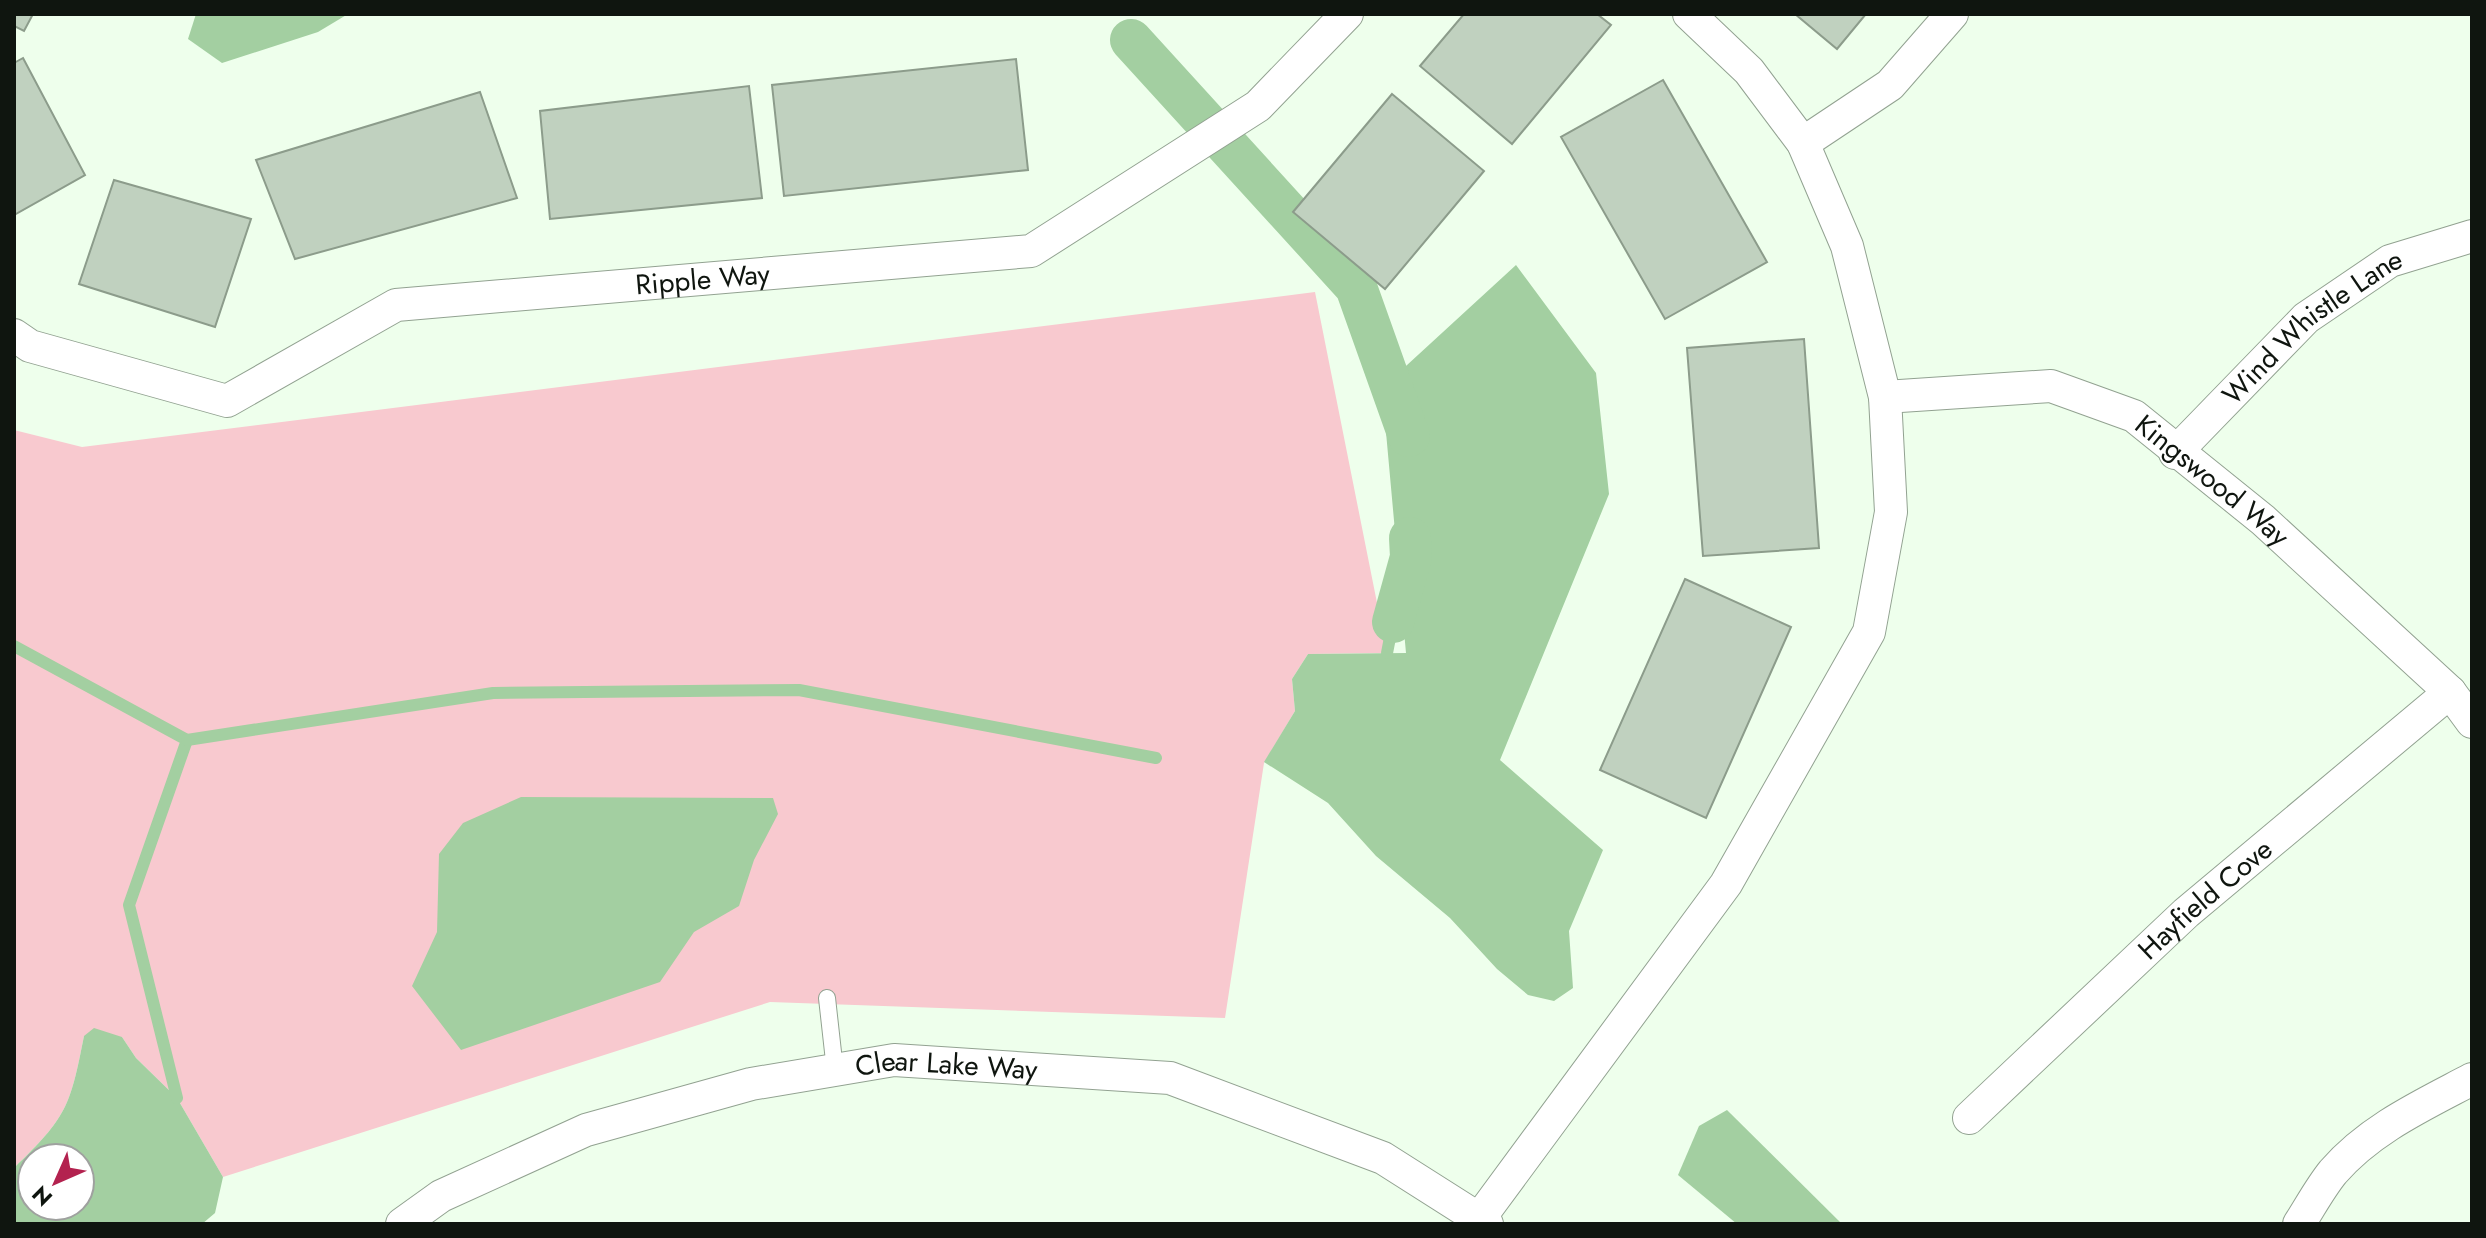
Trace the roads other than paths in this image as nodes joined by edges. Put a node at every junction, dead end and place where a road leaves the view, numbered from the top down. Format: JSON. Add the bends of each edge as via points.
{"nodes":[{"id":1,"x":1347,"y":14,"type":"edge"},
{"id":2,"x":1689,"y":14,"type":"edge"},
{"id":3,"x":1952,"y":14,"type":"edge"},
{"id":4,"x":1803,"y":143,"type":"junction"},
{"id":5,"x":2472,"y":236,"type":"edge"},
{"id":6,"x":14,"y":335,"type":"edge"},
{"id":7,"x":1885,"y":397,"type":"junction"},
{"id":8,"x":2175,"y":453,"type":"junction"},
{"id":9,"x":2450,"y":692,"type":"junction"},
{"id":10,"x":2472,"y":722,"type":"edge"},
{"id":11,"x":827,"y":998,"type":"dead end"},
{"id":12,"x":835,"y":1070,"type":"junction"},
{"id":13,"x":2472,"y":1079,"type":"edge"},
{"id":14,"x":1969,"y":1118,"type":"dead end"},
{"id":15,"x":1483,"y":1222,"type":"edge"},
{"id":16,"x":402,"y":1224,"type":"edge"},
{"id":17,"x":2299,"y":1224,"type":"edge"}],
"edges":[{"from":1,"to":6,"type":"street","name":"Ripple Way","via":[[1258,106],[1031,251],[396,305],[227,401],[30,346]]},
{"from":2,"to":4,"type":"street","via":[[1749,71]]},
{"from":3,"to":4,"type":"street","via":[[1890,85]]},
{"from":4,"to":7,"type":"street","via":[[1847,246]]},
{"from":5,"to":8,"type":"street","name":"Wind Whistle Lane","via":[[2390,261],[2306,318]]},
{"from":7,"to":8,"type":"street","name":"Kingswood Way","via":[[2051,386],[2134,416]]},
{"from":7,"to":15,"type":"street","via":[[1891,512],[1869,632],[1726,884]]},
{"from":8,"to":9,"type":"street","name":"Kingswood Way","via":[[2263,520]]},
{"from":9,"to":10,"type":"street","name":"Kingswood Way"},
{"from":9,"to":14,"type":"street","name":"Hayfield Cove","via":[[2186,913]]},
{"from":11,"to":12,"type":"lane"},
{"from":12,"to":15,"type":"street","name":"Clear Lake Way","via":[[894,1060],[1170,1078],[1383,1158]]},
{"from":12,"to":16,"type":"street","name":"Clear Lake Way","via":[[751,1084],[586,1130],[441,1196]]},
{"from":13,"to":17,"type":"street","via":[[2370,1139],[2333,1172]]}]}
